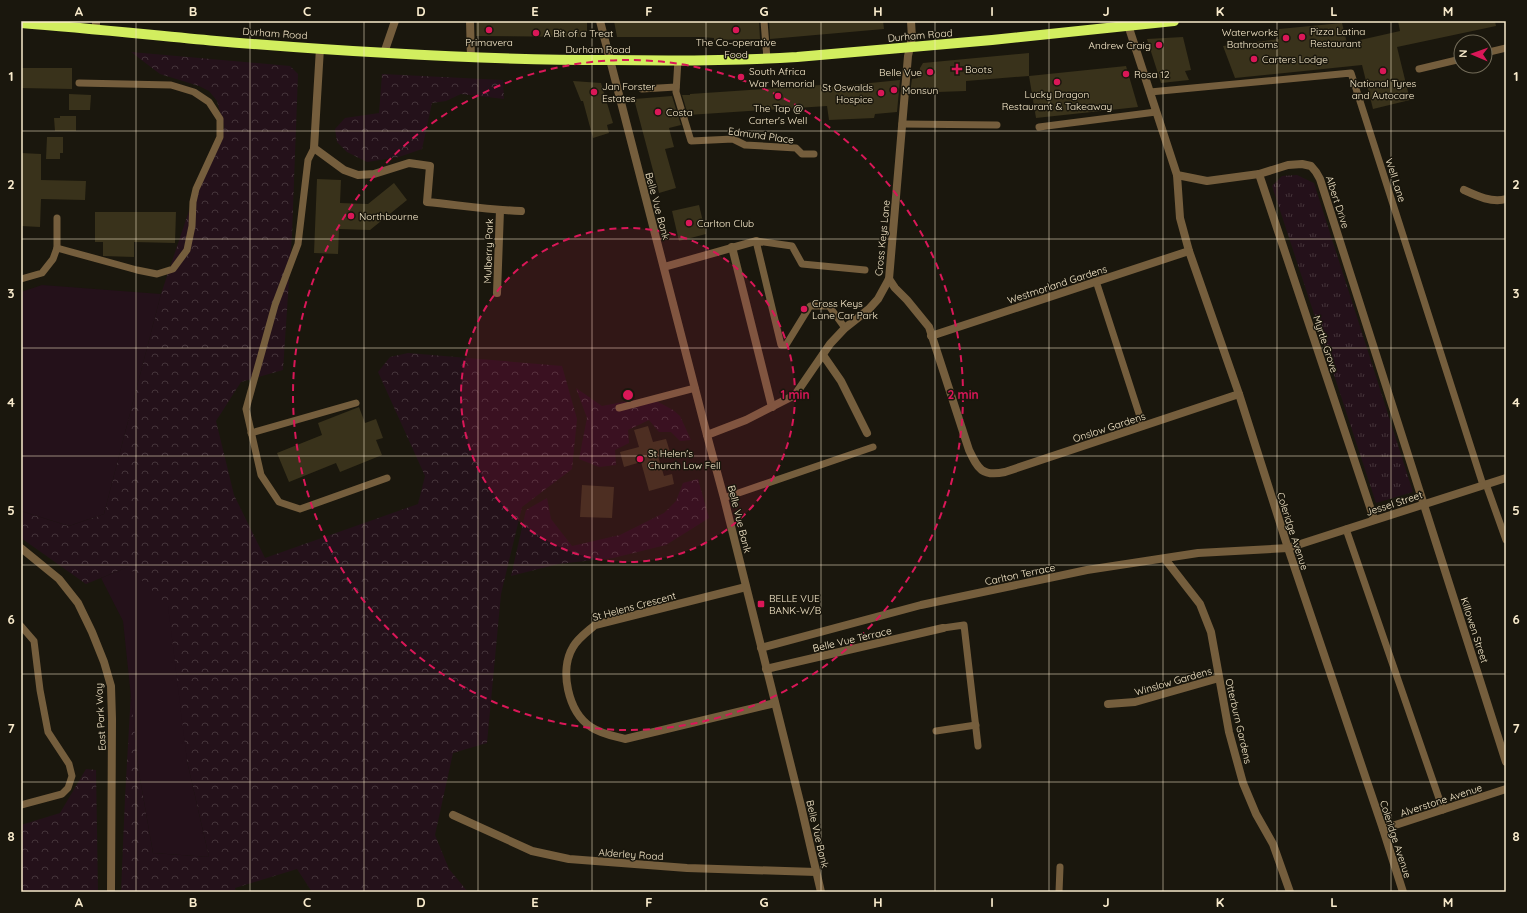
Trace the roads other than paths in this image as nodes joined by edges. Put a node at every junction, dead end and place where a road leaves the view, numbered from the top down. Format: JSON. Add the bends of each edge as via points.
{"nodes":[{"id":1,"x":395,"y":21,"type":"edge"},
{"id":2,"x":470,"y":21,"type":"edge"},
{"id":3,"x":600,"y":21,"type":"edge"},
{"id":4,"x":764,"y":21,"type":"edge"},
{"id":5,"x":911,"y":21,"type":"edge"},
{"id":6,"x":1174,"y":21,"type":"edge"},
{"id":7,"x":21,"y":23,"type":"edge"},
{"id":8,"x":96,"y":25,"type":"edge"},
{"id":9,"x":1128,"y":25,"type":"junction"},
{"id":10,"x":320,"y":48,"type":"junction"},
{"id":11,"x":910,"y":48,"type":"junction"},
{"id":12,"x":1506,"y":48,"type":"edge"},
{"id":13,"x":1493,"y":51,"type":"edge"},
{"id":14,"x":384,"y":53,"type":"junction"},
{"id":15,"x":471,"y":58,"type":"junction"},
{"id":16,"x":768,"y":59,"type":"junction"},
{"id":17,"x":609,"y":60,"type":"junction"},
{"id":18,"x":678,"y":60,"type":"junction"},
{"id":19,"x":1453,"y":60,"type":"edge"},
{"id":20,"x":1419,"y":69,"type":"dead end"},
{"id":21,"x":78,"y":82,"type":"dead end"},
{"id":22,"x":676,"y":87,"type":"junction"},
{"id":23,"x":642,"y":89,"type":"dead end"},
{"id":24,"x":1150,"y":92,"type":"junction"},
{"id":25,"x":1156,"y":112,"type":"junction"},
{"id":26,"x":902,"y":124,"type":"junction"},
{"id":27,"x":997,"y":125,"type":"dead end"},
{"id":28,"x":1039,"y":127,"type":"dead end"},
{"id":29,"x":314,"y":148,"type":"junction"},
{"id":30,"x":814,"y":154,"type":"dead end"},
{"id":31,"x":1259,"y":174,"type":"junction"},
{"id":32,"x":1177,"y":175,"type":"junction"},
{"id":33,"x":1464,"y":190,"type":"dead end"},
{"id":34,"x":1506,"y":201,"type":"edge"},
{"id":35,"x":500,"y":210,"type":"junction"},
{"id":36,"x":521,"y":211,"type":"dead end"},
{"id":37,"x":57,"y":218,"type":"dead end"},
{"id":38,"x":756,"y":241,"type":"junction"},
{"id":39,"x":57,"y":248,"type":"junction"},
{"id":40,"x":732,"y":248,"type":"junction"},
{"id":41,"x":1189,"y":250,"type":"junction"},
{"id":42,"x":664,"y":267,"type":"junction"},
{"id":43,"x":866,"y":270,"type":"dead end"},
{"id":44,"x":21,"y":279,"type":"edge"},
{"id":45,"x":889,"y":279,"type":"junction"},
{"id":46,"x":1096,"y":281,"type":"junction"},
{"id":47,"x":497,"y":292,"type":"dead end"},
{"id":48,"x":846,"y":328,"type":"junction"},
{"id":49,"x":931,"y":336,"type":"junction"},
{"id":50,"x":823,"y":355,"type":"junction"},
{"id":51,"x":695,"y":388,"type":"junction"},
{"id":52,"x":1239,"y":394,"type":"junction"},
{"id":53,"x":356,"y":403,"type":"dead end"},
{"id":54,"x":772,"y":407,"type":"junction"},
{"id":55,"x":619,"y":408,"type":"dead end"},
{"id":56,"x":1143,"y":426,"type":"junction"},
{"id":57,"x":251,"y":433,"type":"junction"},
{"id":58,"x":867,"y":433,"type":"dead end"},
{"id":59,"x":707,"y":436,"type":"junction"},
{"id":60,"x":874,"y":447,"type":"dead end"},
{"id":61,"x":387,"y":478,"type":"dead end"},
{"id":62,"x":1506,"y":478,"type":"edge"},
{"id":63,"x":1484,"y":484,"type":"junction"},
{"id":64,"x":724,"y":498,"type":"junction"},
{"id":65,"x":1424,"y":504,"type":"junction"},
{"id":66,"x":1374,"y":519,"type":"junction"},
{"id":67,"x":1346,"y":529,"type":"junction"},
{"id":68,"x":1506,"y":540,"type":"edge"},
{"id":69,"x":21,"y":548,"type":"edge"},
{"id":70,"x":1288,"y":548,"type":"junction"},
{"id":71,"x":1165,"y":559,"type":"junction"},
{"id":72,"x":746,"y":587,"type":"junction"},
{"id":73,"x":21,"y":626,"type":"edge"},
{"id":74,"x":943,"y":628,"type":"joint"},
{"id":75,"x":761,"y":648,"type":"junction"},
{"id":76,"x":766,"y":669,"type":"junction"},
{"id":77,"x":1219,"y":678,"type":"junction"},
{"id":78,"x":775,"y":703,"type":"junction"},
{"id":79,"x":1108,"y":704,"type":"dead end"},
{"id":80,"x":976,"y":725,"type":"junction"},
{"id":81,"x":936,"y":731,"type":"dead end"},
{"id":82,"x":978,"y":746,"type":"dead end"},
{"id":83,"x":1506,"y":762,"type":"edge"},
{"id":84,"x":1506,"y":789,"type":"edge"},
{"id":85,"x":21,"y":805,"type":"edge"},
{"id":86,"x":1443,"y":810,"type":"junction"},
{"id":87,"x":453,"y":815,"type":"dead end"},
{"id":88,"x":1383,"y":829,"type":"junction"},
{"id":89,"x":1060,"y":867,"type":"dead end"},
{"id":90,"x":816,"y":872,"type":"junction"},
{"id":91,"x":111,"y":892,"type":"edge"},
{"id":92,"x":821,"y":892,"type":"edge"},
{"id":93,"x":1059,"y":892,"type":"edge"},
{"id":94,"x":1290,"y":892,"type":"edge"},
{"id":95,"x":1402,"y":892,"type":"edge"}],
"edges":[{"from":1,"to":14,"type":"street"},
{"from":2,"to":15,"type":"street"},
{"from":3,"to":17,"type":"street","name":"Belle Vue Bank"},
{"from":4,"to":16,"type":"lane"},
{"from":5,"to":11,"type":"street","name":"Cross Keys Lane"},
{"from":6,"to":9,"type":"main road","name":"Durham Road"},
{"from":7,"to":8,"type":"main road","name":"Durham Road"},
{"from":8,"to":10,"type":"main road","name":"Durham Road","via":[[216,41]]},
{"from":9,"to":11,"type":"main road","name":"Durham Road"},
{"from":9,"to":24,"type":"street"},
{"from":10,"to":14,"type":"main road","name":"Durham Road"},
{"from":10,"to":29,"type":"street"},
{"from":11,"to":16,"type":"main road","name":"Durham Road"},
{"from":11,"to":26,"type":"street","name":"Cross Keys Lane"},
{"from":12,"to":13,"type":"lane"},
{"from":14,"to":15,"type":"main road","name":"Durham Road"},
{"from":15,"to":17,"type":"main road","name":"Durham Road"},
{"from":16,"to":18,"type":"main road","name":"Durham Road"},
{"from":17,"to":18,"type":"main road","name":"Durham Road"},
{"from":17,"to":42,"type":"street","name":"Belle Vue Bank"},
{"from":18,"to":22,"type":"lane","name":"Edmund Place"},
{"from":19,"to":20,"type":"lane"},
{"from":21,"to":39,"type":"lane","via":[[171,85],[194,92],[209,102],[220,119],[220,137],[196,189],[187,250],[173,269],[157,274]]},
{"from":22,"to":23,"type":"lane"},
{"from":22,"to":30,"type":"lane","name":"Edmund Place","via":[[691,141],[734,139],[745,145],[796,148],[802,154]]},
{"from":24,"to":25,"type":"street"},
{"from":24,"to":63,"type":"lane","name":"Well Lane","via":[[1351,74]]},
{"from":25,"to":28,"type":"lane"},
{"from":25,"to":32,"type":"street"},
{"from":26,"to":27,"type":"lane"},
{"from":26,"to":45,"type":"street","name":"Cross Keys Lane"},
{"from":29,"to":35,"type":"street","name":"Mulberry Park","via":[[344,170],[358,175],[374,174],[409,164],[430,166],[427,202]]},
{"from":29,"to":57,"type":"lane","via":[[308,160],[298,244],[275,305],[246,409]]},
{"from":31,"to":32,"type":"street","name":"Albert Drive","via":[[1207,181]]},
{"from":31,"to":65,"type":"street","name":"Albert Drive","via":[[1288,165],[1302,164],[1311,166],[1320,179]]},
{"from":31,"to":66,"type":"street","name":"Myrtle Grove"},
{"from":32,"to":41,"type":"street","name":"Coleridge Avenue","via":[[1180,218]]},
{"from":33,"to":34,"type":"street","via":[[1479,197]]},
{"from":35,"to":36,"type":"street","name":"Mulberry Park"},
{"from":35,"to":47,"type":"street","name":"Mulberry Park"},
{"from":37,"to":39,"type":"lane"},
{"from":38,"to":40,"type":"street"},
{"from":38,"to":43,"type":"lane","via":[[792,246],[802,264]]},
{"from":38,"to":48,"type":"lane","via":[[781,345],[786,345],[810,306],[829,306]]},
{"from":39,"to":44,"type":"lane","via":[[53,259],[42,273]]},
{"from":40,"to":42,"type":"street"},
{"from":40,"to":54,"type":"street"},
{"from":41,"to":46,"type":"street","name":"Westmorland Gardens"},
{"from":41,"to":52,"type":"street","name":"Coleridge Avenue"},
{"from":42,"to":51,"type":"street","name":"Belle Vue Bank"},
{"from":45,"to":48,"type":"street","name":"Cross Keys Lane","via":[[878,299]]},
{"from":45,"to":49,"type":"street","via":[[923,318]]},
{"from":46,"to":49,"type":"street","name":"Westmorland Gardens"},
{"from":46,"to":56,"type":"lane"},
{"from":48,"to":50,"type":"street","name":"Cross Keys Lane"},
{"from":49,"to":56,"type":"street","name":"Onslow Gardens","via":[[969,450],[978,467],[985,473],[994,475],[1005,472]]},
{"from":50,"to":54,"type":"street","name":"Cross Keys Lane","via":[[795,395]]},
{"from":50,"to":58,"type":"street","via":[[841,381]]},
{"from":51,"to":55,"type":"lane"},
{"from":51,"to":59,"type":"street","name":"Belle Vue Bank"},
{"from":52,"to":56,"type":"street","name":"Onslow Gardens"},
{"from":52,"to":70,"type":"street","name":"Coleridge Avenue"},
{"from":53,"to":57,"type":"lane"},
{"from":54,"to":59,"type":"street","name":"Cross Keys Lane"},
{"from":57,"to":61,"type":"lane","via":[[261,475],[279,502],[300,509]]},
{"from":59,"to":64,"type":"street","name":"Belle Vue Bank"},
{"from":60,"to":64,"type":"lane"},
{"from":62,"to":63,"type":"street","name":"Jessel Street"},
{"from":63,"to":65,"type":"street","name":"Jessel Street"},
{"from":63,"to":68,"type":"lane"},
{"from":64,"to":72,"type":"street","name":"Belle Vue Bank"},
{"from":65,"to":66,"type":"street","name":"Jessel Street"},
{"from":65,"to":83,"type":"street","name":"Killowen Street"},
{"from":66,"to":67,"type":"street","name":"Jessel Street"},
{"from":67,"to":70,"type":"street","name":"Jessel Street"},
{"from":67,"to":86,"type":"lane"},
{"from":69,"to":91,"type":"street","name":"East Park Way","via":[[59,579],[78,603],[108,674],[112,719]]},
{"from":70,"to":71,"type":"street","name":"Carlton Terrace","via":[[1198,553]]},
{"from":70,"to":88,"type":"street","name":"Coleridge Avenue"},
{"from":71,"to":75,"type":"street","name":"Carlton Terrace","via":[[1087,570],[921,605]]},
{"from":71,"to":77,"type":"street","name":"Otterburn Gardens","via":[[1200,604],[1211,632]]},
{"from":72,"to":75,"type":"street","name":"Belle Vue Bank"},
{"from":72,"to":78,"type":"street","name":"St Helens Crescent","via":[[595,626],[573,647],[566,665],[572,703],[590,727],[604,734],[625,739]]},
{"from":73,"to":85,"type":"lane","via":[[34,641],[48,732],[69,764],[72,776],[68,788],[62,794]]},
{"from":74,"to":76,"type":"street","name":"Belle Vue Terrace"},
{"from":74,"to":80,"type":"lane","via":[[964,625]]},
{"from":75,"to":76,"type":"street","name":"Belle Vue Bank"},
{"from":76,"to":78,"type":"street","name":"Belle Vue Bank"},
{"from":77,"to":79,"type":"street","name":"Winslow Gardens","via":[[1135,702]]},
{"from":77,"to":94,"type":"street","name":"Otterburn Gardens","via":[[1229,732],[1243,783],[1272,844]]},
{"from":78,"to":90,"type":"street","name":"Belle Vue Bank"},
{"from":80,"to":81,"type":"lane"},
{"from":80,"to":82,"type":"lane"},
{"from":84,"to":86,"type":"street","name":"Alverstone Avenue"},
{"from":86,"to":88,"type":"street","name":"Alverstone Avenue"},
{"from":87,"to":90,"type":"street","name":"Alderley Road","via":[[532,851],[569,860],[687,868]]},
{"from":88,"to":95,"type":"street","name":"Coleridge Avenue"},
{"from":89,"to":93,"type":"lane"},
{"from":90,"to":92,"type":"street","name":"Belle Vue Bank"}]}
